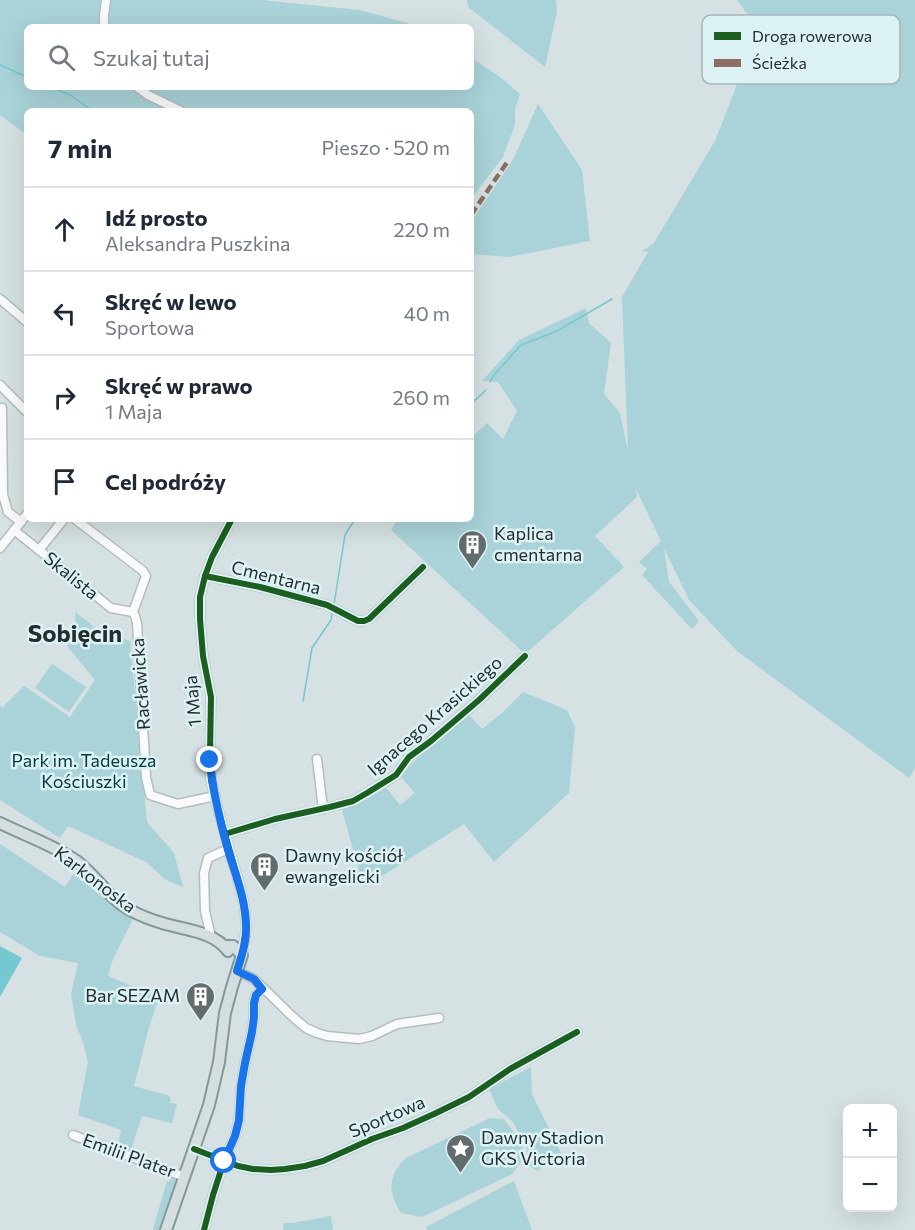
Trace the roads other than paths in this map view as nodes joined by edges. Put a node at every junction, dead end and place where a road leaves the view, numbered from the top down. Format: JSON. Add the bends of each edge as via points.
{"nodes":[{"id":1,"x":106,"y":0,"type":"edge"},
{"id":2,"x":104,"y":24,"type":"edge"},
{"id":3,"x":142,"y":90,"type":"edge"},
{"id":4,"x":175,"y":108,"type":"edge"},
{"id":5,"x":0,"y":295,"type":"edge"},
{"id":6,"x":0,"y":299,"type":"edge"},
{"id":7,"x":8,"y":306,"type":"junction"},
{"id":8,"x":24,"y":319,"type":"edge"},
{"id":9,"x":0,"y":385,"type":"edge"},
{"id":10,"x":2,"y":408,"type":"dead end"},
{"id":11,"x":24,"y":409,"type":"edge"},
{"id":12,"x":24,"y":518,"type":"edge"},
{"id":13,"x":21,"y":522,"type":"junction"},
{"id":14,"x":62,"y":522,"type":"edge"},
{"id":15,"x":79,"y":522,"type":"edge"},
{"id":16,"x":230,"y":522,"type":"edge"},
{"id":17,"x":15,"y":530,"type":"junction"},
{"id":18,"x":0,"y":548,"type":"edge"},
{"id":19,"x":39,"y":550,"type":"junction"},
{"id":20,"x":423,"y":567,"type":"dead end"},
{"id":21,"x":205,"y":576,"type":"junction"},
{"id":22,"x":133,"y":612,"type":"junction"},
{"id":23,"x":525,"y":656,"type":"dead end"},
{"id":24,"x":317,"y":759,"type":"dead end"},
{"id":25,"x":214,"y":796,"type":"junction"},
{"id":26,"x":323,"y":809,"type":"junction"},
{"id":27,"x":0,"y":823,"type":"edge"},
{"id":28,"x":225,"y":834,"type":"junction"},
{"id":29,"x":228,"y":849,"type":"junction"},
{"id":30,"x":211,"y":937,"type":"junction"},
{"id":31,"x":245,"y":940,"type":"junction"},
{"id":32,"x":229,"y":946,"type":"junction"},
{"id":33,"x":242,"y":958,"type":"junction"},
{"id":34,"x":237,"y":971,"type":"junction"},
{"id":35,"x":262,"y":989,"type":"junction"},
{"id":36,"x":439,"y":1018,"type":"dead end"},
{"id":37,"x":578,"y":1032,"type":"dead end"},
{"id":38,"x":73,"y":1135,"type":"dead end"},
{"id":39,"x":194,"y":1149,"type":"junction"},
{"id":40,"x":224,"y":1161,"type":"junction"},
{"id":41,"x":185,"y":1177,"type":"junction"},
{"id":42,"x":166,"y":1230,"type":"edge"},
{"id":43,"x":172,"y":1230,"type":"edge"},
{"id":44,"x":204,"y":1230,"type":"edge"}],
"edges":[{"from":1,"to":2,"type":"street"},
{"from":3,"to":4,"type":"street"},
{"from":5,"to":7,"type":"street"},
{"from":6,"to":7,"type":"street"},
{"from":7,"to":8,"type":"street"},
{"from":9,"to":11,"type":"street"},
{"from":10,"to":13,"type":"street","via":[[3,495],[8,512]]},
{"from":12,"to":13,"type":"street"},
{"from":13,"to":17,"type":"street"},
{"from":14,"to":19,"type":"street"},
{"from":15,"to":22,"type":"street","name":"Racławicka","via":[[143,571],[146,579]]},
{"from":16,"to":21,"type":"street","name":"1 Maja"},
{"from":17,"to":18,"type":"street"},
{"from":17,"to":19,"type":"street","name":"Skalista"},
{"from":19,"to":22,"type":"street","name":"Skalista","via":[[111,608]]},
{"from":20,"to":21,"type":"street","name":"Cmentarna","via":[[364,621],[260,587]]},
{"from":21,"to":25,"type":"street","name":"1 Maja","via":[[200,629],[211,697]]},
{"from":22,"to":25,"type":"street","name":"Racławicka","via":[[150,795],[178,804]]},
{"from":23,"to":26,"type":"street","name":"Ignacego Krasickiego","via":[[409,757],[396,775],[353,801]]},
{"from":24,"to":26,"type":"street"},
{"from":25,"to":28,"type":"street","name":"1 Maja"},
{"from":26,"to":28,"type":"street","name":"Ignacego Krasickiego"},
{"from":27,"to":30,"type":"main road","name":"Karkonoska","via":[[68,855],[132,911]]},
{"from":28,"to":29,"type":"street","name":"1 Maja"},
{"from":29,"to":30,"type":"street","via":[[208,858],[204,873],[205,911]]},
{"from":29,"to":31,"type":"street","name":"1 Maja","via":[[245,910]]},
{"from":30,"to":32,"type":"main road","name":"Karkonoska"},
{"from":31,"to":32,"type":"street"},
{"from":31,"to":33,"type":"street","name":"1 Maja"},
{"from":32,"to":33,"type":"main road","name":"Karkonoska","via":[[230,952]]},
{"from":33,"to":34,"type":"main road","name":"1 Maja"},
{"from":34,"to":35,"type":"street","via":[[254,979]]},
{"from":34,"to":39,"type":"main road","name":"1 Maja","via":[[225,1013],[214,1086]]},
{"from":35,"to":36,"type":"street","via":[[306,1028],[337,1037],[366,1038],[397,1024]]},
{"from":35,"to":40,"type":"street","via":[[254,1003],[239,1120]]},
{"from":37,"to":40,"type":"street","name":"Sportowa","via":[[434,1114],[323,1161],[271,1170]]},
{"from":38,"to":41,"type":"street","name":"Emilii Plater"},
{"from":39,"to":40,"type":"street","name":"Sportowa"},
{"from":39,"to":41,"type":"main road","name":"1 Maja"},
{"from":40,"to":44,"type":"street"},
{"from":41,"to":42,"type":"main road","name":"1 Maja"},
{"from":41,"to":43,"type":"main road","name":"1 Maja"}]}
